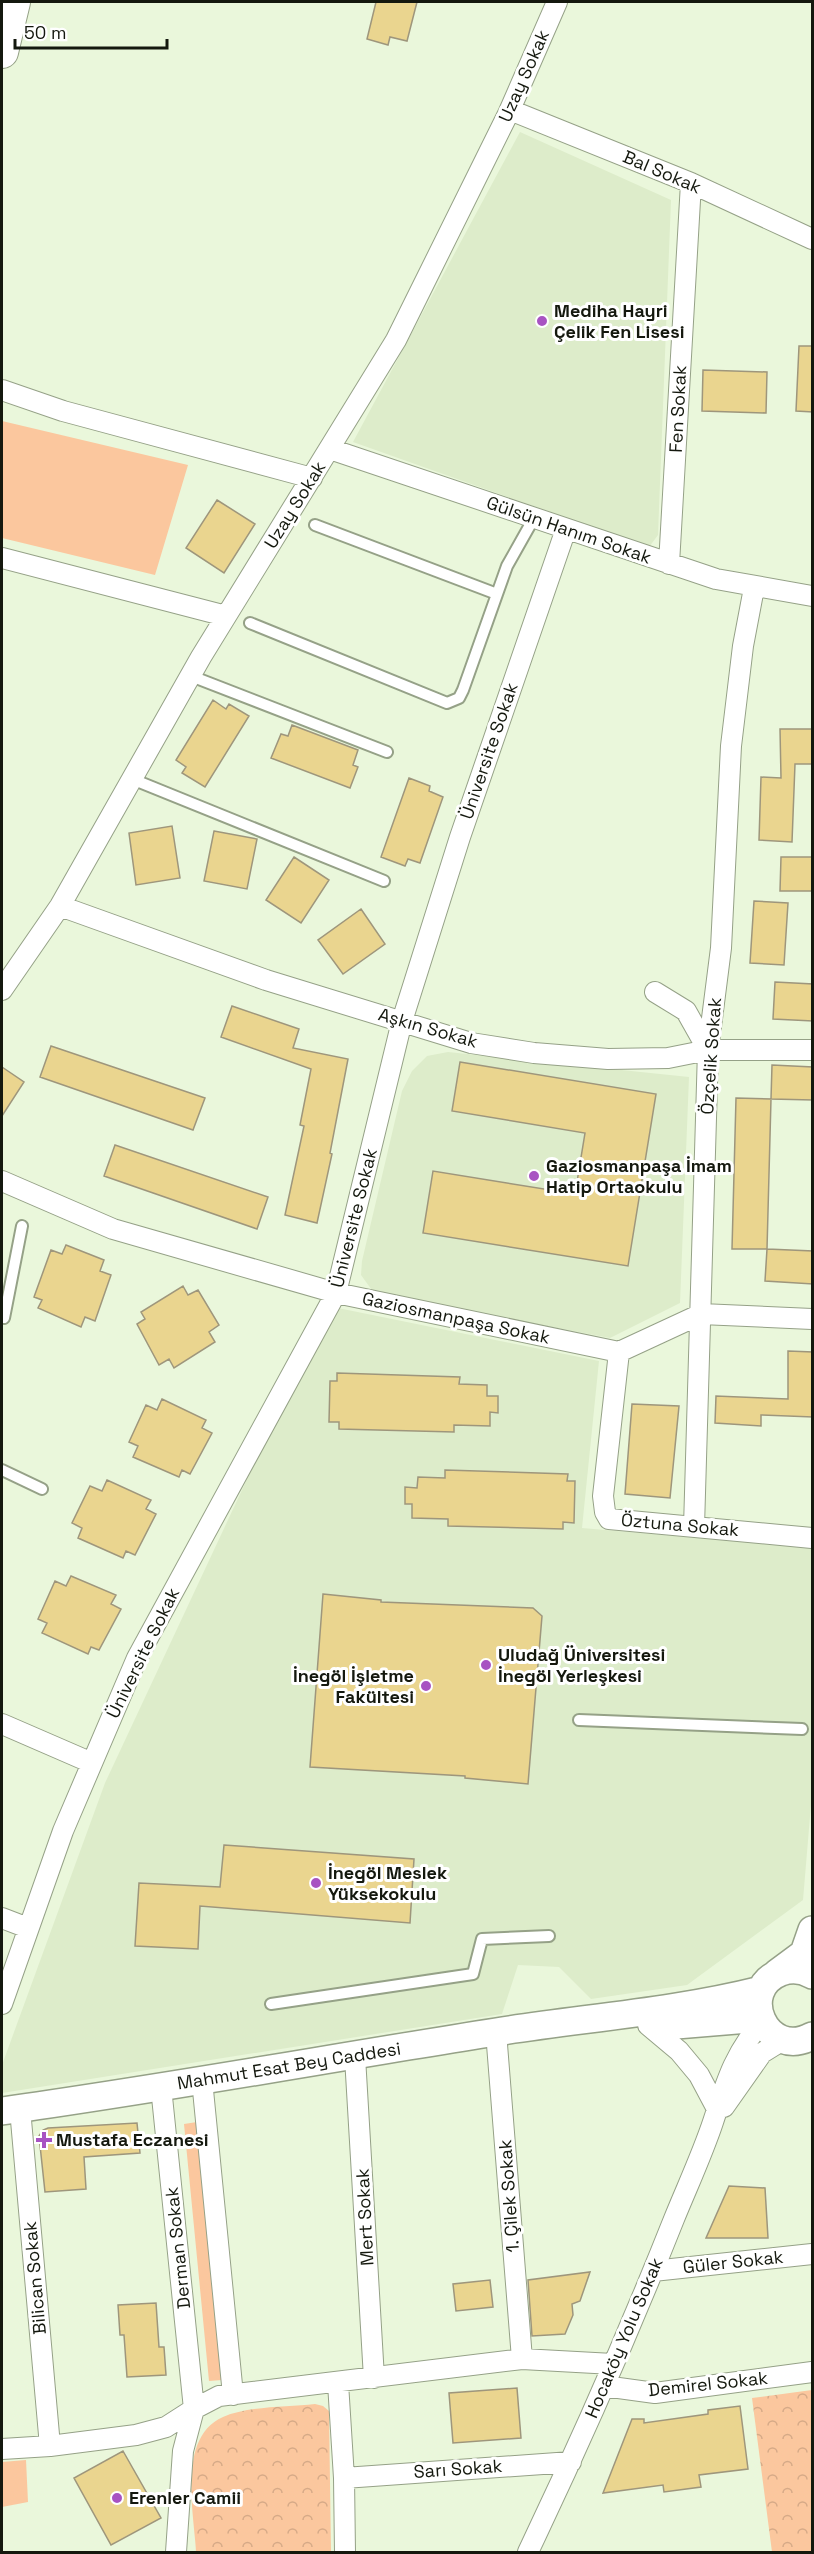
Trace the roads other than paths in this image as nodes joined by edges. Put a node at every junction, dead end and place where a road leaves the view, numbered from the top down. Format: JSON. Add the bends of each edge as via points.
{"nodes":[{"id":1,"x":14,"y":2,"type":"edge"},
{"id":2,"x":557,"y":2,"type":"edge"},
{"id":3,"x":2,"y":52,"type":"edge"},
{"id":4,"x":510,"y":110,"type":"junction"},
{"id":5,"x":691,"y":183,"type":"junction"},
{"id":6,"x":813,"y":239,"type":"edge"},
{"id":7,"x":2,"y":390,"type":"edge"},
{"id":8,"x":330,"y":449,"type":"junction"},
{"id":9,"x":312,"y":478,"type":"junction"},
{"id":10,"x":534,"y":518,"type":"junction"},
{"id":11,"x":315,"y":525,"type":"dead end"},
{"id":12,"x":566,"y":529,"type":"junction"},
{"id":13,"x":2,"y":558,"type":"edge"},
{"id":14,"x":669,"y":564,"type":"junction"},
{"id":15,"x":754,"y":588,"type":"junction"},
{"id":16,"x":497,"y":594,"type":"junction"},
{"id":17,"x":813,"y":596,"type":"edge"},
{"id":18,"x":226,"y":616,"type":"junction"},
{"id":19,"x":250,"y":623,"type":"dead end"},
{"id":20,"x":190,"y":676,"type":"junction"},
{"id":21,"x":387,"y":752,"type":"dead end"},
{"id":22,"x":132,"y":779,"type":"junction"},
{"id":23,"x":384,"y":881,"type":"dead end"},
{"id":24,"x":60,"y":906,"type":"junction"},
{"id":25,"x":2,"y":990,"type":"edge"},
{"id":26,"x":655,"y":992,"type":"dead end"},
{"id":27,"x":402,"y":1021,"type":"junction"},
{"id":28,"x":708,"y":1050,"type":"junction"},
{"id":29,"x":813,"y":1050,"type":"edge"},
{"id":30,"x":2,"y":1181,"type":"edge"},
{"id":31,"x":22,"y":1226,"type":"dead end"},
{"id":32,"x":336,"y":1293,"type":"junction"},
{"id":33,"x":701,"y":1314,"type":"junction"},
{"id":34,"x":4,"y":1318,"type":"dead end"},
{"id":35,"x":813,"y":1319,"type":"edge"},
{"id":36,"x":619,"y":1352,"type":"junction"},
{"id":37,"x":2,"y":1470,"type":"edge"},
{"id":38,"x":42,"y":1489,"type":"dead end"},
{"id":39,"x":694,"y":1527,"type":"junction"},
{"id":40,"x":813,"y":1538,"type":"edge"},
{"id":41,"x":579,"y":1720,"type":"dead end"},
{"id":42,"x":2,"y":1724,"type":"edge"},
{"id":43,"x":802,"y":1729,"type":"dead end"},
{"id":44,"x":92,"y":1763,"type":"junction"},
{"id":45,"x":2,"y":1918,"type":"edge"},
{"id":46,"x":28,"y":1928,"type":"junction"},
{"id":47,"x":813,"y":1930,"type":"edge"},
{"id":48,"x":549,"y":1936,"type":"dead end"},
{"id":49,"x":813,"y":1975,"type":"edge"},
{"id":50,"x":769,"y":1982,"type":"junction"},
{"id":51,"x":2,"y":2004,"type":"edge"},
{"id":52,"x":271,"y":2004,"type":"dead end"},
{"id":53,"x":761,"y":2020,"type":"junction"},
{"id":54,"x":576,"y":2021,"type":"junction"},
{"id":55,"x":648,"y":2025,"type":"junction"},
{"id":56,"x":496,"y":2032,"type":"junction"},
{"id":57,"x":813,"y":2036,"type":"edge"},
{"id":58,"x":783,"y":2040,"type":"junction"},
{"id":59,"x":356,"y":2057,"type":"junction"},
{"id":60,"x":202,"y":2080,"type":"junction"},
{"id":61,"x":161,"y":2087,"type":"junction"},
{"id":62,"x":11,"y":2110,"type":"edge"},
{"id":63,"x":715,"y":2114,"type":"junction"},
{"id":64,"x":813,"y":2254,"type":"edge"},
{"id":65,"x":653,"y":2271,"type":"junction"},
{"id":66,"x":522,"y":2359,"type":"junction"},
{"id":67,"x":614,"y":2364,"type":"junction"},
{"id":68,"x":813,"y":2372,"type":"edge"},
{"id":69,"x":374,"y":2378,"type":"junction"},
{"id":70,"x":338,"y":2383,"type":"junction"},
{"id":71,"x":604,"y":2386,"type":"junction"},
{"id":72,"x":233,"y":2395,"type":"junction"},
{"id":73,"x":194,"y":2409,"type":"junction"},
{"id":74,"x":50,"y":2446,"type":"junction"},
{"id":75,"x":2,"y":2449,"type":"edge"},
{"id":76,"x":571,"y":2462,"type":"junction"},
{"id":77,"x":344,"y":2478,"type":"junction"},
{"id":78,"x":176,"y":2553,"type":"edge"},
{"id":79,"x":345,"y":2553,"type":"edge"},
{"id":80,"x":528,"y":2553,"type":"edge"}],
"edges":[{"from":1,"to":3,"type":"main road"},
{"from":2,"to":4,"type":"street","name":"Uzay Sokak"},
{"from":4,"to":5,"type":"street","name":"Bal Sokak"},
{"from":4,"to":8,"type":"street","name":"Uzay Sokak","via":[[396,340]]},
{"from":5,"to":6,"type":"street","name":"Bal Sokak"},
{"from":5,"to":14,"type":"street","name":"Fen Sokak"},
{"from":7,"to":9,"type":"street","via":[[63,411]]},
{"from":8,"to":9,"type":"street","name":"Uzay Sokak"},
{"from":8,"to":10,"type":"street","name":"Gülsün Hanım Sokak"},
{"from":9,"to":18,"type":"street","name":"Uzay Sokak"},
{"from":10,"to":12,"type":"street","name":"Gülsün Hanım Sokak"},
{"from":10,"to":16,"type":"lane","via":[[512,555]]},
{"from":11,"to":16,"type":"lane"},
{"from":12,"to":14,"type":"street","name":"Gülsün Hanım Sokak"},
{"from":12,"to":27,"type":"street","name":"Üniversite Sokak","via":[[460,837]]},
{"from":13,"to":18,"type":"street"},
{"from":14,"to":15,"type":"street","name":"Gülsün Hanım Sokak"},
{"from":15,"to":17,"type":"street","name":"Gülsün Hanım Sokak"},
{"from":15,"to":28,"type":"street","name":"Özçelik Sokak","via":[[731,746],[721,948]]},
{"from":16,"to":19,"type":"lane","via":[[461,694],[447,703]]},
{"from":18,"to":20,"type":"street","name":"Uzay Sokak"},
{"from":20,"to":21,"type":"lane"},
{"from":20,"to":22,"type":"street","name":"Uzay Sokak"},
{"from":22,"to":23,"type":"lane"},
{"from":22,"to":24,"type":"street","name":"Uzay Sokak"},
{"from":24,"to":25,"type":"street","name":"Uzay Sokak"},
{"from":24,"to":27,"type":"street","name":"Aşkın Sokak","via":[[266,980]]},
{"from":26,"to":28,"type":"street","via":[[686,1011]]},
{"from":27,"to":28,"type":"street","name":"Aşkın Sokak","via":[[471,1043],[544,1054],[668,1058]]},
{"from":27,"to":32,"type":"street","name":"Üniversite Sokak"},
{"from":28,"to":29,"type":"street","name":"Aşkın Sokak"},
{"from":28,"to":33,"type":"street","name":"Özçelik Sokak"},
{"from":30,"to":32,"type":"street","name":"Gaziosmanpaşa Sokak","via":[[113,1229]]},
{"from":31,"to":34,"type":"lane"},
{"from":32,"to":36,"type":"street","name":"Gaziosmanpaşa Sokak"},
{"from":32,"to":44,"type":"street","name":"Üniversite Sokak","via":[[136,1658]]},
{"from":33,"to":35,"type":"street"},
{"from":33,"to":36,"type":"street"},
{"from":33,"to":39,"type":"street","name":"Özçelik Sokak"},
{"from":36,"to":39,"type":"street","name":"Öztuna Sokak","via":[[603,1496],[605,1512],[609,1519]]},
{"from":37,"to":38,"type":"lane"},
{"from":39,"to":40,"type":"street","name":"Öztuna Sokak"},
{"from":41,"to":43,"type":"lane"},
{"from":42,"to":44,"type":"street"},
{"from":44,"to":46,"type":"street","name":"Üniversite Sokak"},
{"from":45,"to":46,"type":"street"},
{"from":46,"to":51,"type":"street","name":"Üniversite Sokak"},
{"from":47,"to":50,"type":"main road","via":[[804,1953]]},
{"from":48,"to":52,"type":"lane","via":[[482,1939],[473,1974]]},
{"from":49,"to":50,"type":"main road","via":[[789,1970]]},
{"from":50,"to":53,"type":"main road","via":[[758,2001]]},
{"from":50,"to":54,"type":"main road","via":[[704,2003]]},
{"from":53,"to":55,"type":"main road"},
{"from":53,"to":58,"type":"main road","via":[[767,2030]]},
{"from":53,"to":63,"type":"street","via":[[743,2045]]},
{"from":54,"to":55,"type":"main road"},
{"from":54,"to":56,"type":"main road","name":"Mahmut Esat Bey Caddesi"},
{"from":55,"to":63,"type":"street","via":[[679,2051],[699,2075]]},
{"from":56,"to":59,"type":"main road","name":"Mahmut Esat Bey Caddesi"},
{"from":56,"to":66,"type":"street","name":"1. Çilek Sokak"},
{"from":57,"to":58,"type":"main road"},
{"from":58,"to":63,"type":"street","via":[[762,2053]]},
{"from":59,"to":60,"type":"main road","name":"Mahmut Esat Bey Caddesi"},
{"from":59,"to":69,"type":"street","name":"Mert Sokak"},
{"from":60,"to":61,"type":"main road","name":"Mahmut Esat Bey Caddesi"},
{"from":60,"to":72,"type":"street"},
{"from":61,"to":62,"type":"main road","name":"Mahmut Esat Bey Caddesi"},
{"from":61,"to":73,"type":"street","name":"Derman Sokak"},
{"from":62,"to":74,"type":"street","name":"Bilican Sokak"},
{"from":63,"to":65,"type":"street","name":"Hocaköy Yolu Sokak"},
{"from":64,"to":65,"type":"street","name":"Güler Sokak"},
{"from":65,"to":67,"type":"street","name":"Hocaköy Yolu Sokak"},
{"from":66,"to":67,"type":"street"},
{"from":66,"to":69,"type":"street"},
{"from":67,"to":71,"type":"street","name":"Hocaköy Yolu Sokak"},
{"from":68,"to":71,"type":"street","name":"Demirel Sokak","via":[[655,2393]]},
{"from":69,"to":70,"type":"street"},
{"from":70,"to":72,"type":"street"},
{"from":70,"to":77,"type":"street"},
{"from":71,"to":76,"type":"street","name":"Hocaköy Yolu Sokak"},
{"from":72,"to":73,"type":"street","via":[[219,2396]]},
{"from":73,"to":74,"type":"street","via":[[166,2427],[136,2435]]},
{"from":73,"to":78,"type":"street","via":[[183,2451]]},
{"from":74,"to":75,"type":"street"},
{"from":76,"to":77,"type":"street","name":"Sarı Sokak"},
{"from":76,"to":80,"type":"street","name":"Hocaköy Yolu Sokak"},
{"from":77,"to":79,"type":"street"}]}
